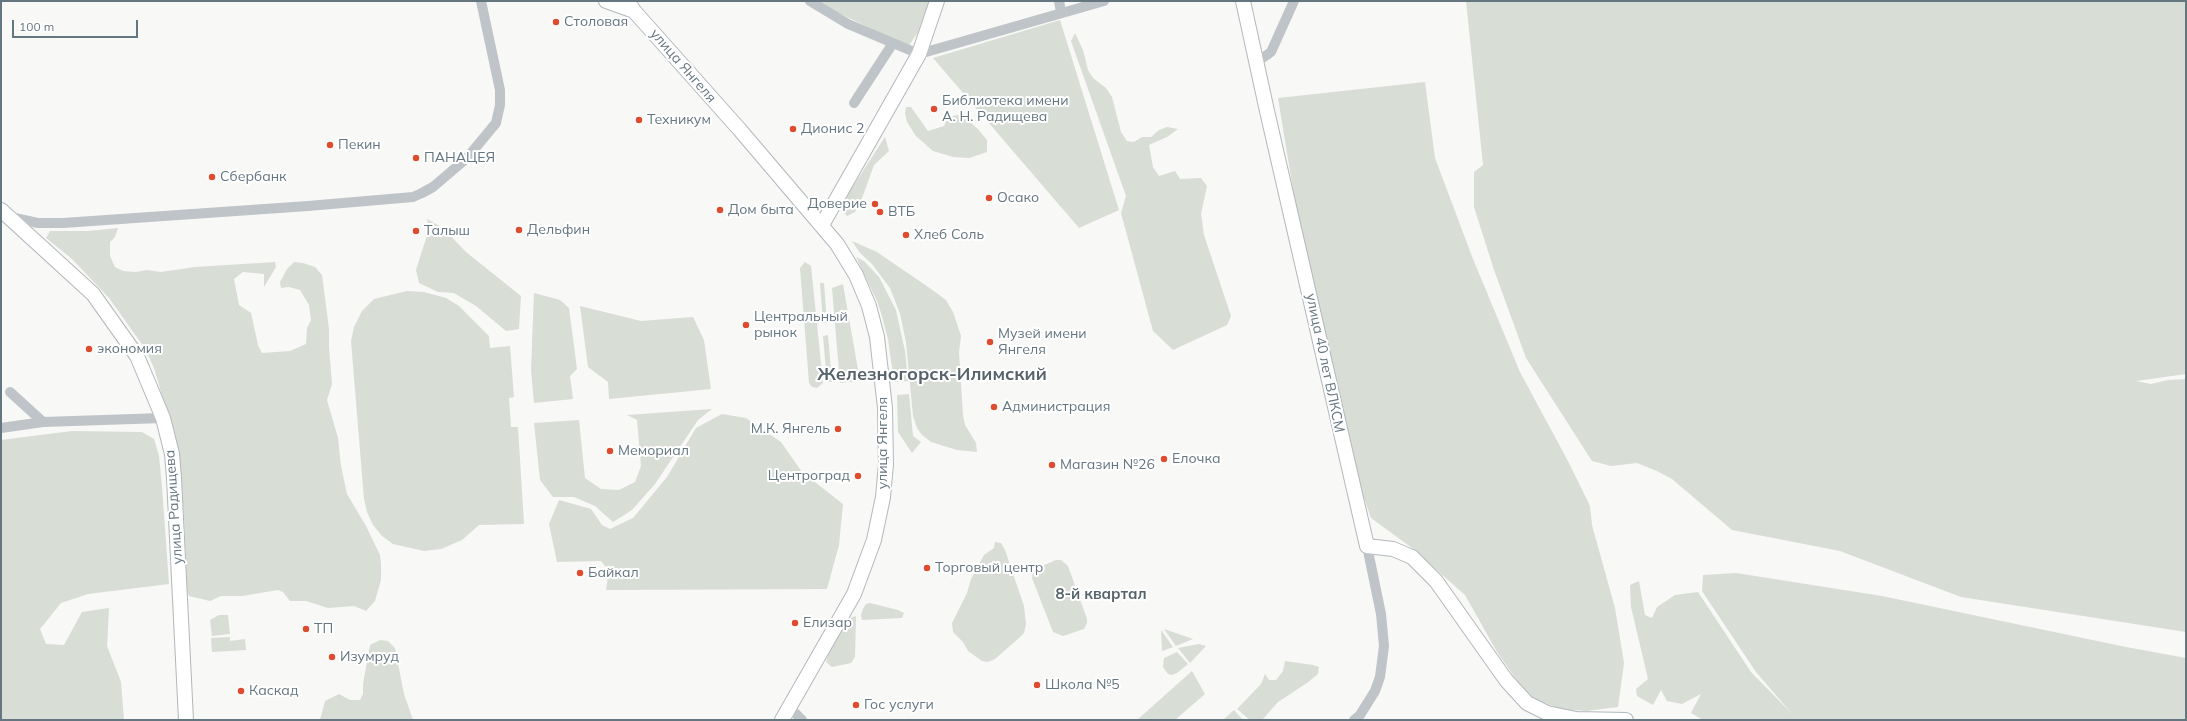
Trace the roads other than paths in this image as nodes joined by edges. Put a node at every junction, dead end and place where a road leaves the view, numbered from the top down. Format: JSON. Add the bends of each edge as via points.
{"nodes":[{"id":1,"x":481,"y":1,"type":"edge"},
{"id":2,"x":606,"y":1,"type":"edge"},
{"id":3,"x":810,"y":1,"type":"edge"},
{"id":4,"x":937,"y":1,"type":"edge"},
{"id":5,"x":1059,"y":1,"type":"edge"},
{"id":6,"x":1104,"y":1,"type":"edge"},
{"id":7,"x":1243,"y":1,"type":"edge"},
{"id":8,"x":1294,"y":1,"type":"edge"},
{"id":9,"x":631,"y":6,"type":"edge"},
{"id":10,"x":1061,"y":12,"type":"junction"},
{"id":11,"x":893,"y":43,"type":"junction"},
{"id":12,"x":919,"y":54,"type":"junction"},
{"id":13,"x":1257,"y":62,"type":"junction"},
{"id":14,"x":854,"y":103,"type":"dead end"},
{"id":15,"x":5,"y":214,"type":"edge"},
{"id":16,"x":822,"y":225,"type":"junction"},
{"id":17,"x":10,"y":392,"type":"dead end"},
{"id":18,"x":163,"y":418,"type":"junction"},
{"id":19,"x":43,"y":422,"type":"junction"},
{"id":20,"x":1,"y":428,"type":"edge"},
{"id":21,"x":1367,"y":546,"type":"junction"},
{"id":22,"x":790,"y":708,"type":"junction"},
{"id":23,"x":186,"y":720,"type":"edge"},
{"id":24,"x":782,"y":720,"type":"edge"},
{"id":25,"x":802,"y":720,"type":"edge"},
{"id":26,"x":1354,"y":720,"type":"edge"},
{"id":27,"x":1626,"y":720,"type":"edge"}],
"edges":[{"from":1,"to":15,"type":"street","via":[[500,90],[496,122],[467,158],[433,187],[422,193],[413,197],[368,201],[63,223],[38,224]]},
{"from":2,"to":9,"type":"street"},
{"from":3,"to":11,"type":"street","via":[[848,24]]},
{"from":4,"to":12,"type":"street"},
{"from":5,"to":10,"type":"street"},
{"from":6,"to":10,"type":"street"},
{"from":7,"to":13,"type":"street","name":"улица 40 лет ВЛКСМ"},
{"from":8,"to":13,"type":"street","via":[[1271,52]]},
{"from":9,"to":16,"type":"street","name":"улица Янгеля"},
{"from":10,"to":12,"type":"street"},
{"from":11,"to":12,"type":"street"},
{"from":11,"to":14,"type":"street"},
{"from":12,"to":16,"type":"street"},
{"from":13,"to":21,"type":"street","name":"улица 40 лет ВЛКСМ","via":[[1266,111]]},
{"from":15,"to":18,"type":"street","name":"улица Радищева","via":[[93,294],[137,356]]},
{"from":16,"to":22,"type":"street","name":"улица Янгеля","via":[[856,275],[869,306],[882,375],[885,408],[884,497],[874,540],[862,575],[826,646]]},
{"from":17,"to":19,"type":"street"},
{"from":18,"to":19,"type":"street"},
{"from":18,"to":23,"type":"street","name":"улица Радищева","via":[[172,454],[174,478]]},
{"from":19,"to":20,"type":"street"},
{"from":21,"to":26,"type":"street","name":"улица 40 лет ВЛКСМ","via":[[1381,614],[1384,646],[1380,677],[1375,691]]},
{"from":21,"to":27,"type":"street","via":[[1393,549],[1412,557],[1436,581],[1506,680],[1527,703],[1547,713],[1576,719]]},
{"from":22,"to":24,"type":"street","name":"улица Янгеля"},
{"from":22,"to":25,"type":"street"}]}
